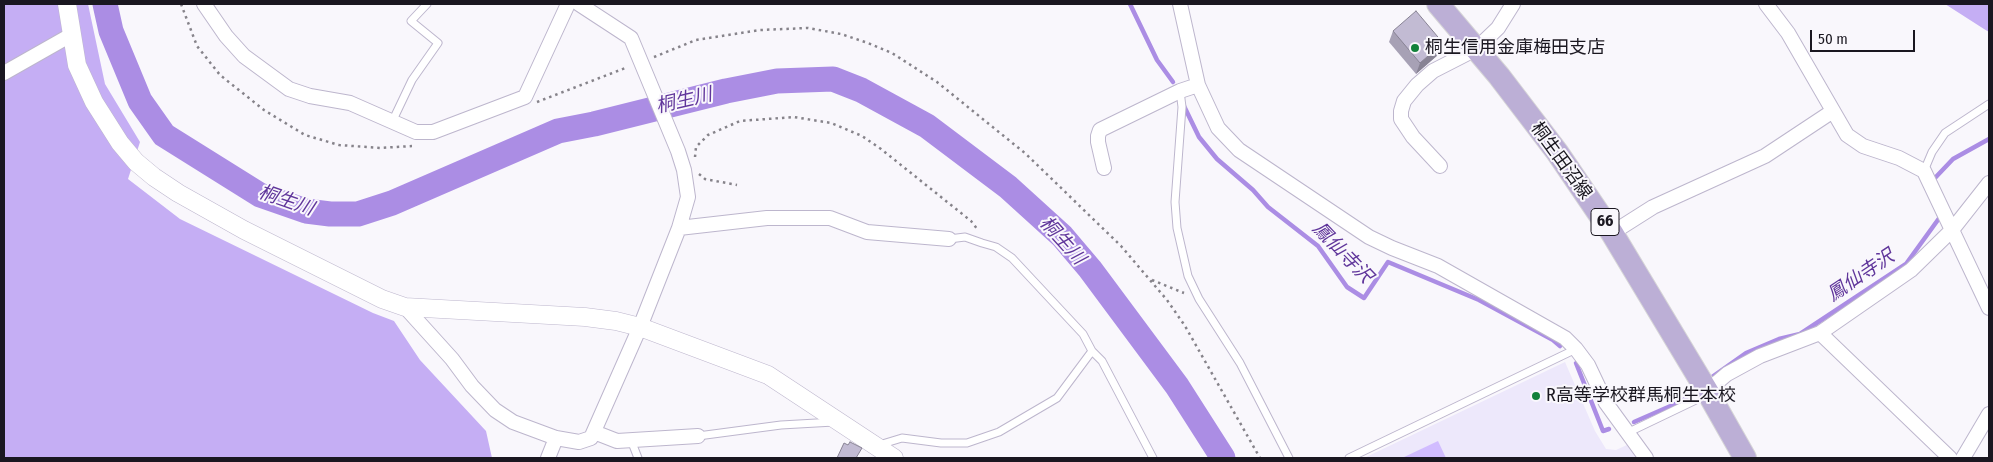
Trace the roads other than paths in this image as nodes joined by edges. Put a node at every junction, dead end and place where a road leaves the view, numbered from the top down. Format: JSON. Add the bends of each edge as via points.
{"nodes":[{"id":1,"x":67,"y":4,"type":"edge"},
{"id":2,"x":204,"y":4,"type":"edge"},
{"id":3,"x":427,"y":4,"type":"edge"},
{"id":4,"x":568,"y":4,"type":"edge"},
{"id":5,"x":579,"y":4,"type":"edge"},
{"id":6,"x":1180,"y":4,"type":"edge"},
{"id":7,"x":1438,"y":4,"type":"edge"},
{"id":8,"x":1513,"y":4,"type":"edge"},
{"id":9,"x":1766,"y":4,"type":"edge"},
{"id":10,"x":71,"y":35,"type":"junction"},
{"id":11,"x":1476,"y":49,"type":"junction"},
{"id":12,"x":4,"y":73,"type":"edge"},
{"id":13,"x":1198,"y":84,"type":"junction"},
{"id":14,"x":1180,"y":91,"type":"junction"},
{"id":15,"x":1989,"y":104,"type":"edge"},
{"id":16,"x":1833,"y":111,"type":"junction"},
{"id":17,"x":392,"y":122,"type":"junction"},
{"id":18,"x":1440,"y":166,"type":"dead end"},
{"id":19,"x":1104,"y":168,"type":"dead end"},
{"id":20,"x":1925,"y":173,"type":"junction"},
{"id":21,"x":1989,"y":183,"type":"edge"},
{"id":22,"x":679,"y":228,"type":"junction"},
{"id":23,"x":1952,"y":230,"type":"junction"},
{"id":24,"x":1612,"y":233,"type":"junction"},
{"id":25,"x":949,"y":238,"type":"joint"},
{"id":26,"x":405,"y":307,"type":"junction"},
{"id":27,"x":1989,"y":308,"type":"edge"},
{"id":28,"x":640,"y":327,"type":"junction"},
{"id":29,"x":1820,"y":333,"type":"junction"},
{"id":30,"x":1576,"y":349,"type":"junction"},
{"id":31,"x":1092,"y":351,"type":"junction"},
{"id":32,"x":1707,"y":390,"type":"junction"},
{"id":33,"x":1989,"y":414,"type":"edge"},
{"id":34,"x":839,"y":422,"type":"junction"},
{"id":35,"x":594,"y":432,"type":"junction"},
{"id":36,"x":1627,"y":433,"type":"junction"},
{"id":37,"x":698,"y":436,"type":"joint"},
{"id":38,"x":556,"y":438,"type":"junction"},
{"id":39,"x":631,"y":440,"type":"junction"},
{"id":40,"x":875,"y":446,"type":"junction"},
{"id":41,"x":548,"y":458,"type":"edge"},
{"id":42,"x":638,"y":458,"type":"edge"},
{"id":43,"x":894,"y":458,"type":"edge"},
{"id":44,"x":1152,"y":458,"type":"edge"},
{"id":45,"x":1289,"y":458,"type":"edge"},
{"id":46,"x":1349,"y":458,"type":"edge"},
{"id":47,"x":1646,"y":458,"type":"edge"},
{"id":48,"x":1745,"y":458,"type":"edge"},
{"id":49,"x":1950,"y":458,"type":"edge"},
{"id":50,"x":1963,"y":458,"type":"edge"}],
"edges":[{"from":1,"to":10,"type":"street"},
{"from":2,"to":17,"type":"street","via":[[244,56],[290,89],[310,96],[350,102]]},
{"from":3,"to":17,"type":"lane","via":[[411,21],[438,43],[412,80]]},
{"from":4,"to":17,"type":"street","via":[[525,97],[433,132],[416,132]]},
{"from":5,"to":22,"type":"street","via":[[631,38],[642,62],[684,170],[688,197]]},
{"from":6,"to":13,"type":"street"},
{"from":7,"to":11,"type":"main road","name":"桐生田沼線","number":"66"},
{"from":8,"to":11,"type":"street","via":[[1498,28]]},
{"from":9,"to":16,"type":"street","via":[[1788,33]]},
{"from":10,"to":12,"type":"street"},
{"from":10,"to":26,"type":"street","via":[[77,65],[94,102],[120,143],[154,177],[244,230],[382,299]]},
{"from":11,"to":18,"type":"street","via":[[1433,71],[1404,101],[1400,111],[1405,126]]},
{"from":11,"to":24,"type":"main road","name":"桐生田沼線","number":"66","via":[[1557,152]]},
{"from":13,"to":14,"type":"street"},
{"from":13,"to":30,"type":"street","via":[[1218,128],[1239,150],[1369,237],[1438,266],[1554,331]]},
{"from":14,"to":19,"type":"street","via":[[1100,130],[1098,142]]},
{"from":14,"to":45,"type":"lane","via":[[1182,107],[1176,211],[1188,276],[1240,362]]},
{"from":15,"to":20,"type":"lane","via":[[1945,133],[1932,152]]},
{"from":16,"to":20,"type":"street","via":[[1847,135],[1862,146],[1899,158]]},
{"from":16,"to":24,"type":"street","via":[[1765,156],[1653,207]]},
{"from":20,"to":23,"type":"street"},
{"from":21,"to":23,"type":"street"},
{"from":22,"to":25,"type":"street","via":[[767,218],[830,218],[867,232]]},
{"from":22,"to":28,"type":"street"},
{"from":23,"to":27,"type":"street"},
{"from":23,"to":29,"type":"street","via":[[1911,270]]},
{"from":24,"to":32,"type":"main road","name":"桐生田沼線","number":"66"},
{"from":25,"to":31,"type":"lane","via":[[965,238],[996,247],[1012,258],[1083,334]]},
{"from":26,"to":28,"type":"street","via":[[585,317]]},
{"from":26,"to":38,"type":"street","via":[[494,410],[513,422]]},
{"from":28,"to":34,"type":"street","via":[[768,375]]},
{"from":28,"to":35,"type":"street"},
{"from":29,"to":32,"type":"street","via":[[1760,356],[1727,374]]},
{"from":29,"to":49,"type":"street"},
{"from":30,"to":36,"type":"street"},
{"from":30,"to":46,"type":"lane"},
{"from":31,"to":40,"type":"lane","via":[[1057,398],[999,432],[967,443],[902,438]]},
{"from":31,"to":44,"type":"lane","via":[[1102,361]]},
{"from":32,"to":36,"type":"lane","via":[[1700,398]]},
{"from":32,"to":48,"type":"main road","name":"桐生田沼線","number":"66"},
{"from":33,"to":50,"type":"street"},
{"from":34,"to":37,"type":"lane","via":[[781,425]]},
{"from":34,"to":40,"type":"street"},
{"from":35,"to":38,"type":"street","via":[[591,438],[579,442]]},
{"from":35,"to":39,"type":"street","via":[[617,441]]},
{"from":36,"to":47,"type":"street"},
{"from":37,"to":39,"type":"street"},
{"from":38,"to":41,"type":"street"},
{"from":39,"to":42,"type":"lane"},
{"from":40,"to":43,"type":"street"}]}
